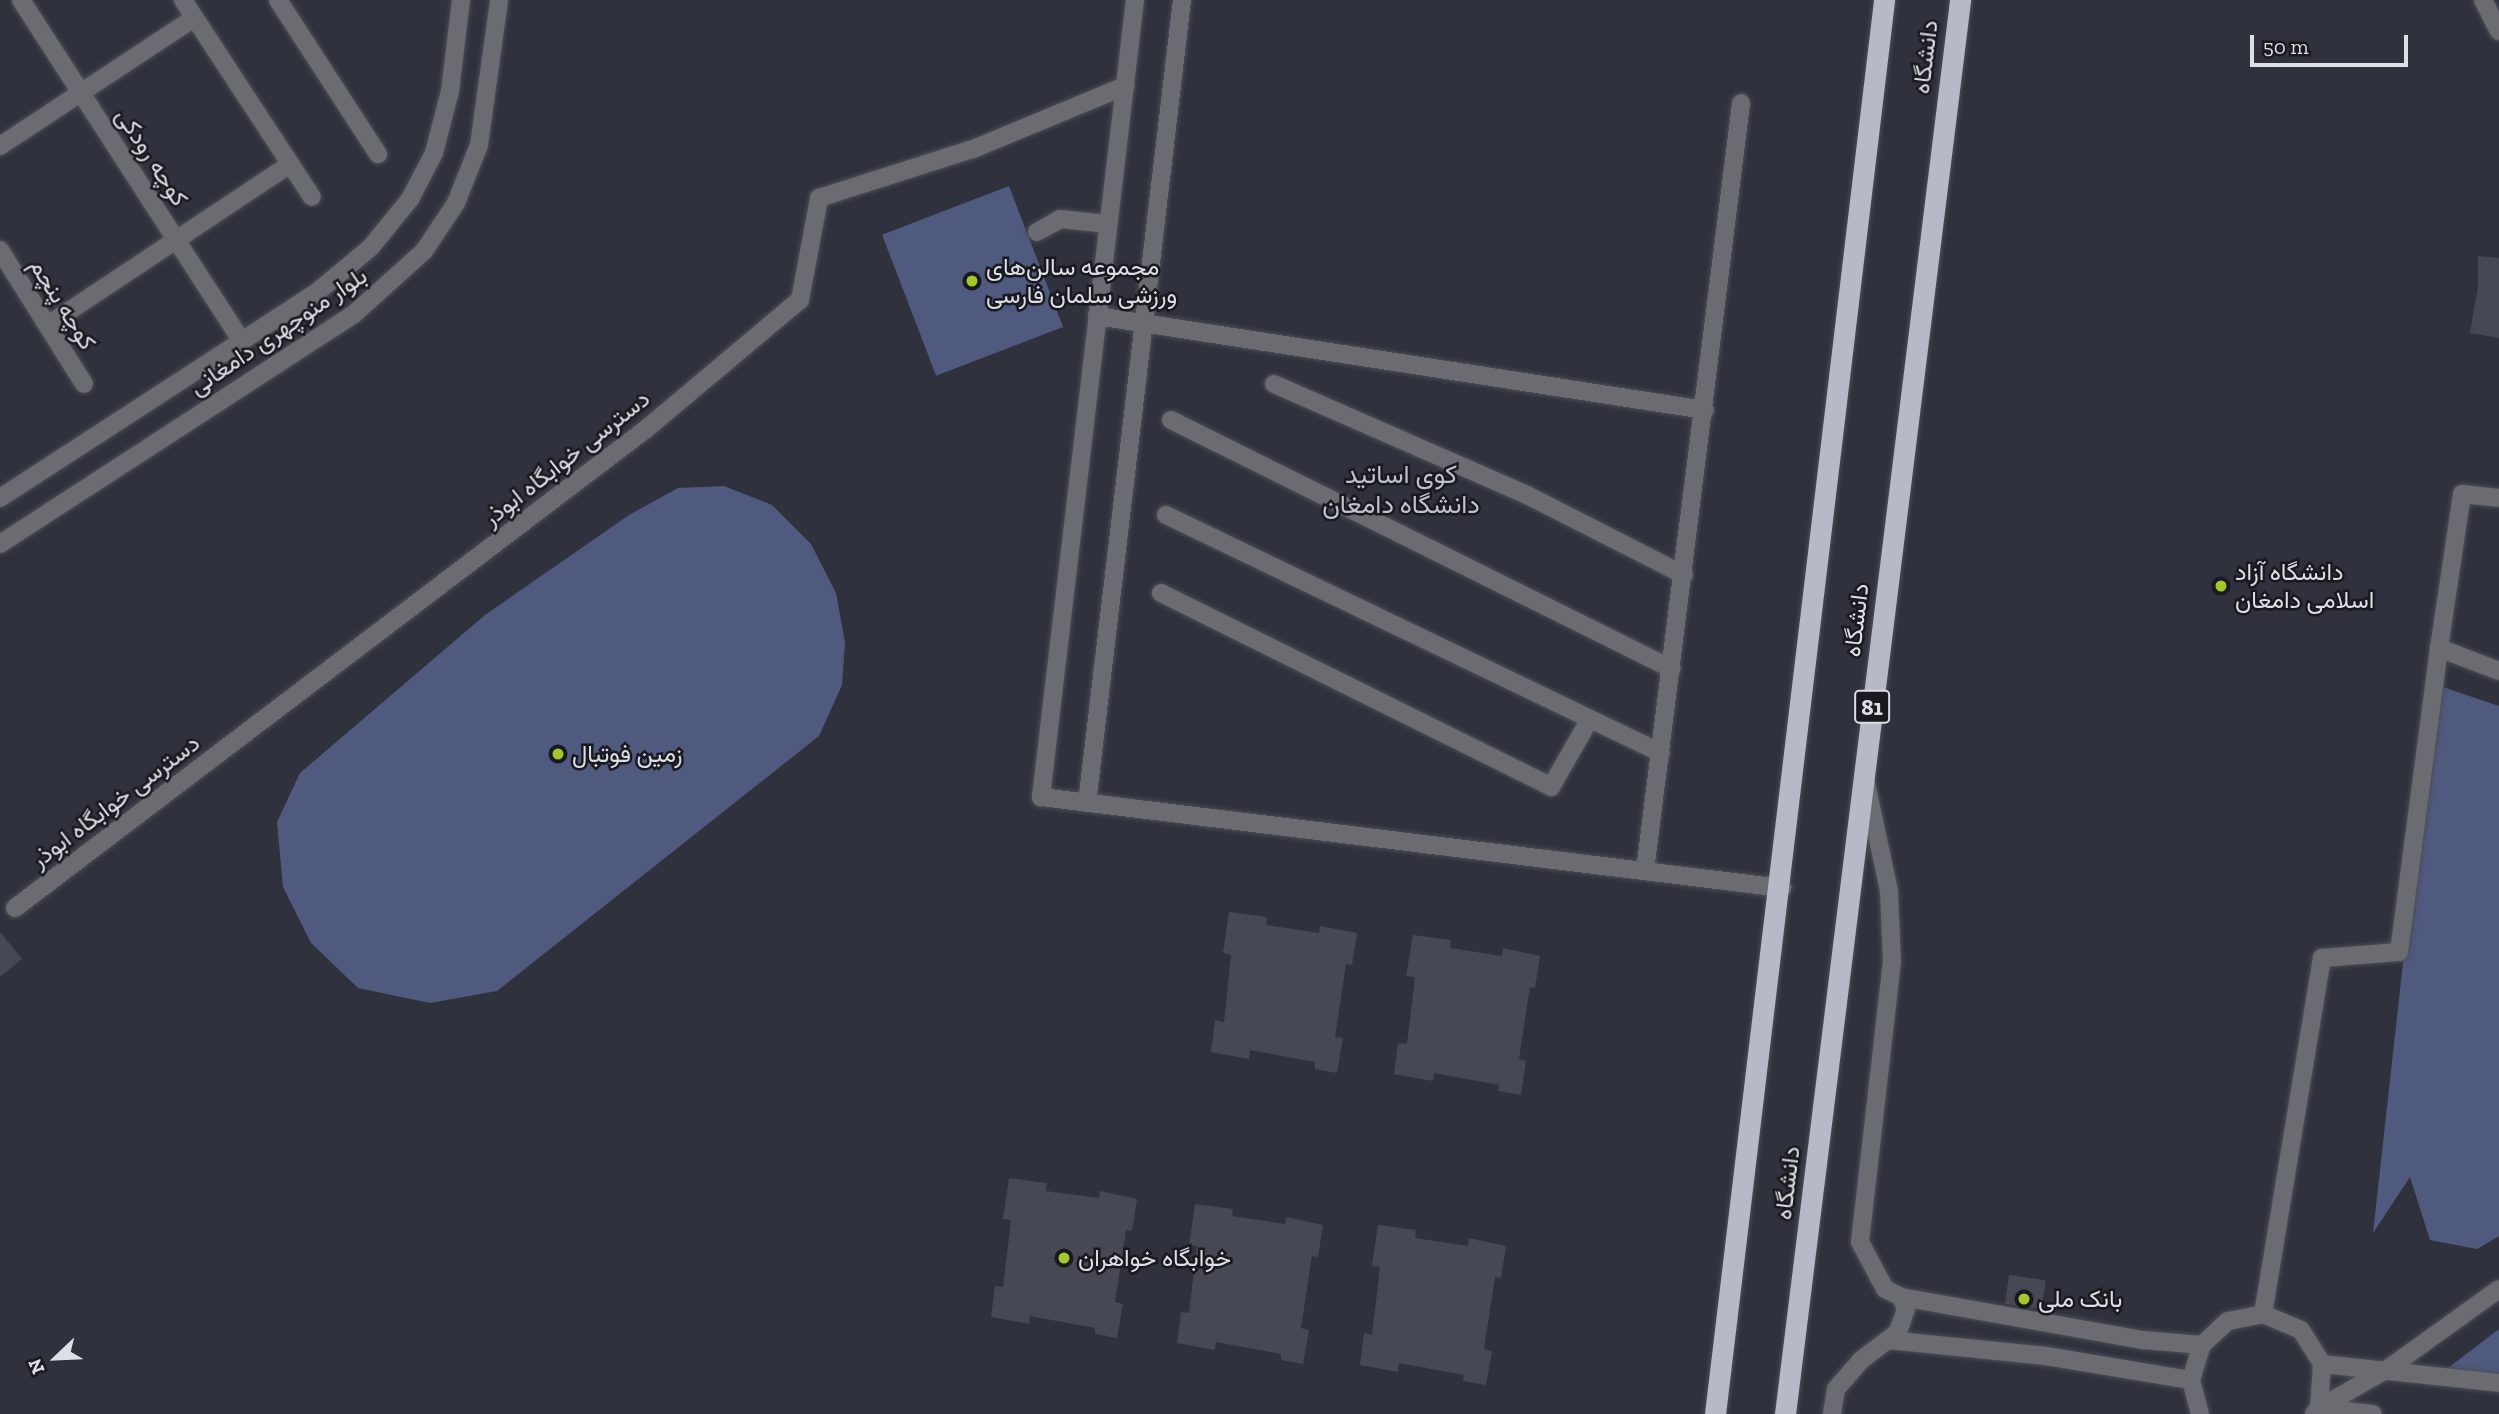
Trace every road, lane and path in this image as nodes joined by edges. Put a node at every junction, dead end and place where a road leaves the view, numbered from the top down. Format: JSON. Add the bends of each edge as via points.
{"nodes":[{"id":1,"x":21,"y":0,"type":"edge"},
{"id":2,"x":183,"y":0,"type":"edge"},
{"id":3,"x":278,"y":0,"type":"edge"},
{"id":4,"x":461,"y":0,"type":"edge"},
{"id":5,"x":499,"y":0,"type":"edge"},
{"id":6,"x":1135,"y":0,"type":"edge"},
{"id":7,"x":1182,"y":0,"type":"edge"},
{"id":8,"x":1884,"y":0,"type":"edge"},
{"id":9,"x":1960,"y":0,"type":"edge"},
{"id":10,"x":2483,"y":0,"type":"edge"},
{"id":11,"x":194,"y":18,"type":"junction"},
{"id":12,"x":2499,"y":31,"type":"edge"},
{"id":13,"x":1125,"y":86,"type":"junction"},
{"id":14,"x":80,"y":92,"type":"junction"},
{"id":15,"x":1741,"y":103,"type":"dead end"},
{"id":16,"x":0,"y":146,"type":"edge"},
{"id":17,"x":378,"y":154,"type":"dead end"},
{"id":18,"x":290,"y":164,"type":"junction"},
{"id":19,"x":312,"y":197,"type":"dead end"},
{"id":20,"x":1108,"y":224,"type":"junction"},
{"id":21,"x":1037,"y":232,"type":"dead end"},
{"id":22,"x":176,"y":239,"type":"junction"},
{"id":23,"x":0,"y":250,"type":"edge"},
{"id":24,"x":1097,"y":316,"type":"junction"},
{"id":25,"x":1144,"y":322,"type":"junction"},
{"id":26,"x":48,"y":325,"type":"junction"},
{"id":27,"x":242,"y":341,"type":"junction"},
{"id":28,"x":84,"y":384,"type":"dead end"},
{"id":29,"x":1274,"y":384,"type":"dead end"},
{"id":30,"x":1705,"y":410,"type":"junction"},
{"id":31,"x":1171,"y":420,"type":"dead end"},
{"id":32,"x":0,"y":498,"type":"edge"},
{"id":33,"x":2499,"y":498,"type":"edge"},
{"id":34,"x":1166,"y":515,"type":"dead end"},
{"id":35,"x":0,"y":544,"type":"edge"},
{"id":36,"x":1684,"y":575,"type":"junction"},
{"id":37,"x":1161,"y":593,"type":"dead end"},
{"id":38,"x":2439,"y":648,"type":"junction"},
{"id":39,"x":1672,"y":669,"type":"junction"},
{"id":40,"x":2499,"y":671,"type":"edge"},
{"id":41,"x":1590,"y":719,"type":"junction"},
{"id":42,"x":1661,"y":753,"type":"junction"},
{"id":43,"x":1864,"y":774,"type":"junction"},
{"id":44,"x":1087,"y":803,"type":"junction"},
{"id":45,"x":1645,"y":871,"type":"junction"},
{"id":46,"x":1782,"y":888,"type":"junction"},
{"id":47,"x":15,"y":908,"type":"dead end"},
{"id":48,"x":2499,"y":1289,"type":"edge"},
{"id":49,"x":1901,"y":1297,"type":"junction"},
{"id":50,"x":2263,"y":1314,"type":"junction"},
{"id":51,"x":1888,"y":1340,"type":"junction"},
{"id":52,"x":2202,"y":1345,"type":"junction"},
{"id":53,"x":2322,"y":1364,"type":"junction"},
{"id":54,"x":2389,"y":1368,"type":"junction"},
{"id":55,"x":2191,"y":1380,"type":"junction"},
{"id":56,"x":2499,"y":1383,"type":"edge"},
{"id":57,"x":2316,"y":1411,"type":"edge"},
{"id":58,"x":1715,"y":1414,"type":"edge"},
{"id":59,"x":1785,"y":1414,"type":"edge"},
{"id":60,"x":1832,"y":1414,"type":"edge"},
{"id":61,"x":2200,"y":1414,"type":"edge"},
{"id":62,"x":2373,"y":1414,"type":"edge"}],
"edges":[{"from":1,"to":14,"type":"street","name":"کوچه رودکی"},
{"from":2,"to":11,"type":"street"},
{"from":3,"to":17,"type":"street"},
{"from":4,"to":27,"type":"street","name":"بلوار منوچهری دامغانی","via":[[444,123],[410,199],[348,271]]},
{"from":5,"to":35,"type":"street","name":"بلوار منوچهری دامغانی","via":[[479,145],[456,203],[424,251],[354,314]]},
{"from":6,"to":13,"type":"street"},
{"from":7,"to":25,"type":"street"},
{"from":8,"to":46,"type":"highway","name":"دانشگاه"},
{"from":9,"to":43,"type":"highway","name":"دانشگاه","number":"81"},
{"from":10,"to":12,"type":"street"},
{"from":11,"to":14,"type":"street"},
{"from":11,"to":18,"type":"street"},
{"from":13,"to":20,"type":"street"},
{"from":13,"to":47,"type":"street","name":"دسترسی خوابگاه ابوذر","via":[[974,149],[818,198],[800,300],[646,429]]},
{"from":14,"to":16,"type":"street"},
{"from":14,"to":22,"type":"street","name":"کوچه رودکی"},
{"from":15,"to":30,"type":"street"},
{"from":18,"to":19,"type":"street"},
{"from":18,"to":22,"type":"street"},
{"from":20,"to":21,"type":"street","via":[[1060,219]]},
{"from":20,"to":24,"type":"street"},
{"from":22,"to":26,"type":"street"},
{"from":22,"to":27,"type":"street","name":"کوچه رودکی"},
{"from":23,"to":26,"type":"street","name":"کوچه پنچم"},
{"from":24,"to":25,"type":"street"},
{"from":24,"to":44,"type":"street","via":[[1041,797]]},
{"from":25,"to":30,"type":"street"},
{"from":25,"to":44,"type":"street"},
{"from":26,"to":28,"type":"street","name":"کوچه پنچم"},
{"from":27,"to":32,"type":"street","name":"بلوار منوچهری دامغانی"},
{"from":29,"to":36,"type":"street","via":[[1527,495]]},
{"from":30,"to":36,"type":"street"},
{"from":31,"to":39,"type":"street"},
{"from":33,"to":38,"type":"street","via":[[2462,494]]},
{"from":34,"to":41,"type":"street"},
{"from":36,"to":39,"type":"street"},
{"from":37,"to":41,"type":"street","via":[[1551,788]]},
{"from":38,"to":40,"type":"street"},
{"from":38,"to":50,"type":"street","via":[[2399,952],[2322,958]]},
{"from":39,"to":42,"type":"street"},
{"from":41,"to":42,"type":"street"},
{"from":42,"to":45,"type":"street"},
{"from":43,"to":49,"type":"street","via":[[1889,891],[1892,963],[1860,1242],[1885,1289]]},
{"from":43,"to":59,"type":"highway","name":"دانشگاه","number":"81"},
{"from":44,"to":45,"type":"street"},
{"from":45,"to":46,"type":"street"},
{"from":46,"to":58,"type":"highway","name":"دانشگاه"},
{"from":48,"to":54,"type":"street"},
{"from":49,"to":51,"type":"street","via":[[1904,1321]]},
{"from":49,"to":52,"type":"street","via":[[2143,1340]]},
{"from":50,"to":52,"type":"street","via":[[2228,1321]]},
{"from":50,"to":53,"type":"street","via":[[2301,1330]]},
{"from":51,"to":55,"type":"street","via":[[2046,1356]]},
{"from":51,"to":60,"type":"street","via":[[1860,1361],[1836,1389]]},
{"from":52,"to":55,"type":"street"},
{"from":53,"to":54,"type":"street"},
{"from":53,"to":57,"type":"street"},
{"from":54,"to":56,"type":"street"},
{"from":54,"to":57,"type":"street"},
{"from":55,"to":61,"type":"street"},
{"from":57,"to":62,"type":"street"}]}
